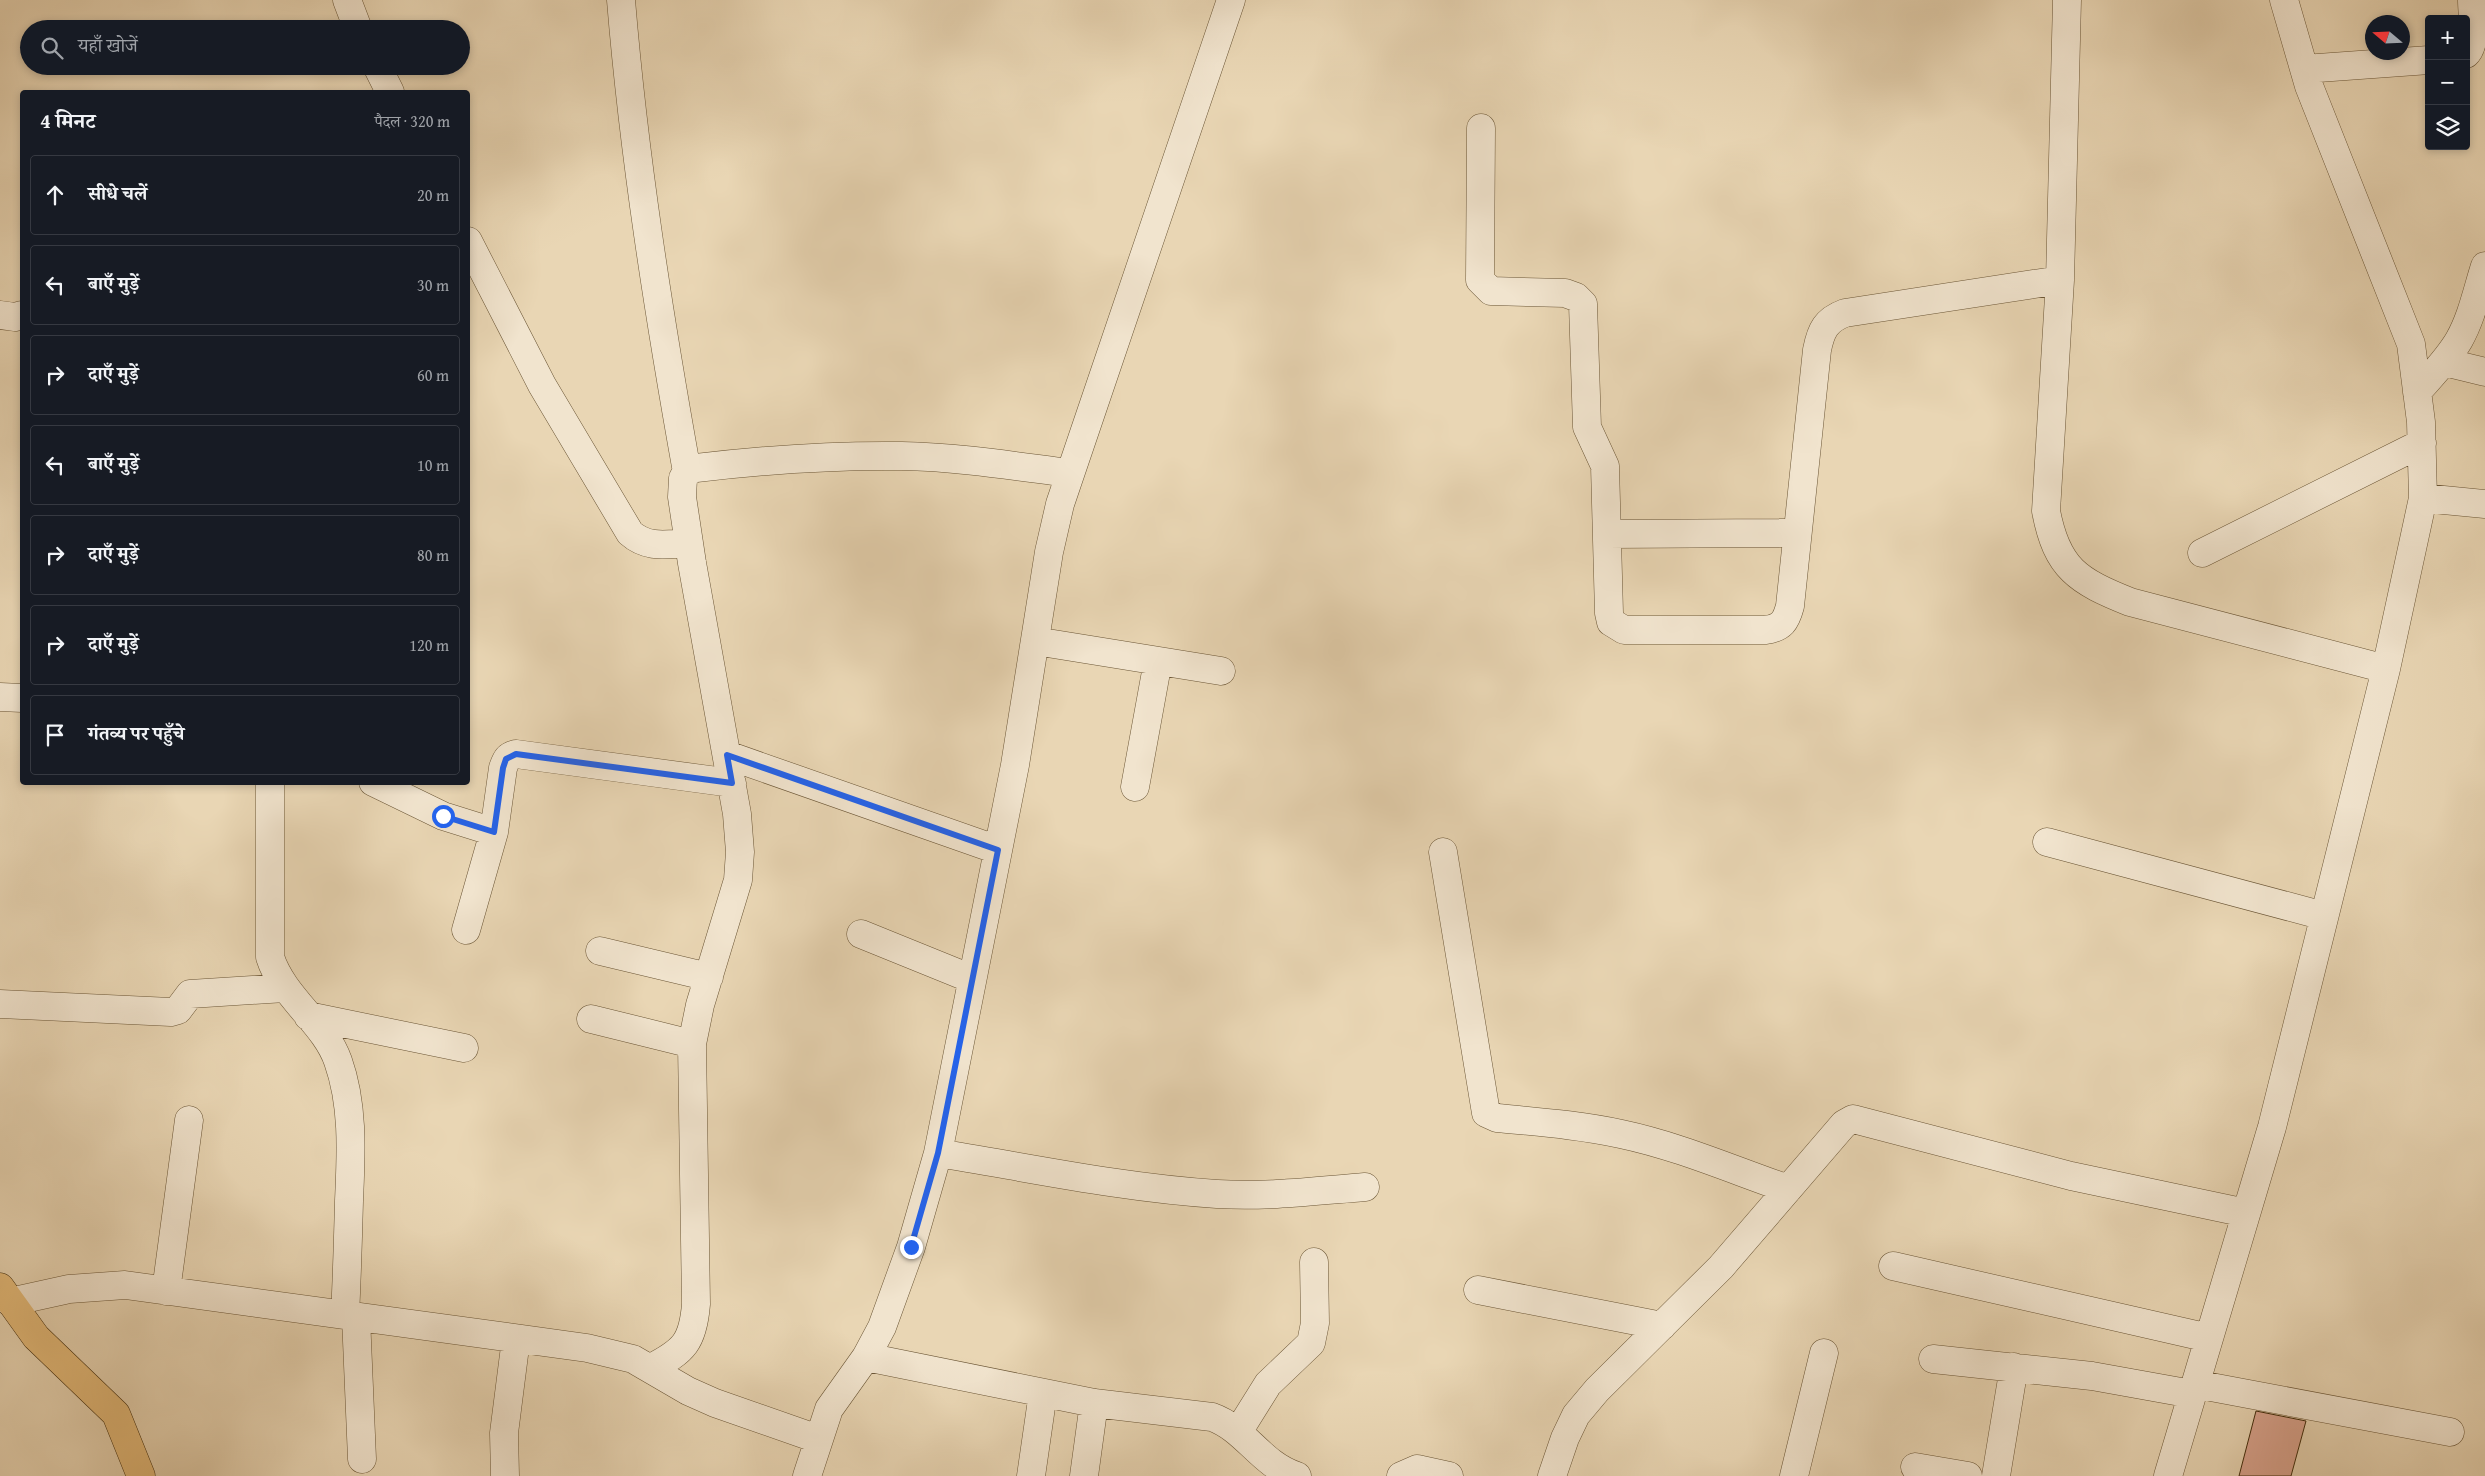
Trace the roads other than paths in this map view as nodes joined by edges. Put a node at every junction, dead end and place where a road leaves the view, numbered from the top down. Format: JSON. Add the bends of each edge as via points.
{"nodes":[{"id":1,"x":347,"y":0,"type":"edge"},
{"id":2,"x":621,"y":0,"type":"edge"},
{"id":3,"x":1231,"y":0,"type":"edge"},
{"id":4,"x":2067,"y":0,"type":"edge"},
{"id":5,"x":2284,"y":0,"type":"edge"},
{"id":6,"x":2472,"y":0,"type":"edge"},
{"id":7,"x":355,"y":20,"type":"edge"},
{"id":8,"x":2470,"y":45,"type":"edge"},
{"id":9,"x":2425,"y":60,"type":"edge"},
{"id":10,"x":2304,"y":69,"type":"junction"},
{"id":11,"x":382,"y":75,"type":"edge"},
{"id":12,"x":389,"y":90,"type":"edge"},
{"id":13,"x":1481,"y":128,"type":"dead end"},
{"id":14,"x":470,"y":245,"type":"edge"},
{"id":15,"x":2485,"y":266,"type":"edge"},
{"id":16,"x":2060,"y":280,"type":"junction"},
{"id":17,"x":0,"y":315,"type":"edge"},
{"id":18,"x":20,"y":316,"type":"edge"},
{"id":19,"x":2444,"y":362,"type":"junction"},
{"id":20,"x":2485,"y":372,"type":"edge"},
{"id":21,"x":2417,"y":392,"type":"junction"},
{"id":22,"x":2422,"y":443,"type":"junction"},
{"id":23,"x":688,"y":472,"type":"junction"},
{"id":24,"x":1069,"y":474,"type":"junction"},
{"id":25,"x":2423,"y":498,"type":"junction"},
{"id":26,"x":2485,"y":504,"type":"edge"},
{"id":27,"x":1796,"y":533,"type":"junction"},
{"id":28,"x":1607,"y":534,"type":"junction"},
{"id":29,"x":689,"y":543,"type":"junction"},
{"id":30,"x":2202,"y":554,"type":"dead end"},
{"id":31,"x":1035,"y":641,"type":"junction"},
{"id":32,"x":1158,"y":661,"type":"junction"},
{"id":33,"x":2386,"y":670,"type":"junction"},
{"id":34,"x":1221,"y":671,"type":"dead end"},
{"id":35,"x":0,"y":697,"type":"edge"},
{"id":36,"x":20,"y":698,"type":"edge"},
{"id":37,"x":727,"y":755,"type":"junction"},
{"id":38,"x":732,"y":783,"type":"junction"},
{"id":39,"x":270,"y":785,"type":"edge"},
{"id":40,"x":380,"y":785,"type":"edge"},
{"id":41,"x":1135,"y":787,"type":"dead end"},
{"id":42,"x":494,"y":832,"type":"junction"},
{"id":43,"x":2047,"y":842,"type":"dead end"},
{"id":44,"x":998,"y":850,"type":"junction"},
{"id":45,"x":1443,"y":852,"type":"dead end"},
{"id":46,"x":2324,"y":916,"type":"junction"},
{"id":47,"x":466,"y":930,"type":"dead end"},
{"id":48,"x":861,"y":934,"type":"dead end"},
{"id":49,"x":600,"y":952,"type":"dead end"},
{"id":50,"x":708,"y":977,"type":"junction"},
{"id":51,"x":972,"y":979,"type":"junction"},
{"id":52,"x":285,"y":988,"type":"junction"},
{"id":53,"x":0,"y":1004,"type":"edge"},
{"id":54,"x":308,"y":1016,"type":"junction"},
{"id":55,"x":591,"y":1019,"type":"dead end"},
{"id":56,"x":692,"y":1044,"type":"junction"},
{"id":57,"x":464,"y":1048,"type":"dead end"},
{"id":58,"x":189,"y":1120,"type":"dead end"},
{"id":59,"x":938,"y":1153,"type":"junction"},
{"id":60,"x":1365,"y":1187,"type":"dead end"},
{"id":61,"x":1788,"y":1189,"type":"junction"},
{"id":62,"x":2246,"y":1213,"type":"junction"},
{"id":63,"x":1314,"y":1262,"type":"dead end"},
{"id":64,"x":1893,"y":1266,"type":"dead end"},
{"id":65,"x":1478,"y":1290,"type":"dead end"},
{"id":66,"x":166,"y":1291,"type":"junction"},
{"id":67,"x":3,"y":1294,"type":"edge"},
{"id":68,"x":351,"y":1316,"type":"junction"},
{"id":69,"x":1662,"y":1326,"type":"junction"},
{"id":70,"x":2209,"y":1338,"type":"junction"},
{"id":71,"x":516,"y":1339,"type":"junction"},
{"id":72,"x":1824,"y":1353,"type":"dead end"},
{"id":73,"x":866,"y":1357,"type":"junction"},
{"id":74,"x":1933,"y":1359,"type":"dead end"},
{"id":75,"x":2014,"y":1367,"type":"junction"},
{"id":76,"x":651,"y":1368,"type":"junction"},
{"id":77,"x":2194,"y":1389,"type":"junction"},
{"id":78,"x":1042,"y":1393,"type":"junction"},
{"id":79,"x":1094,"y":1403,"type":"junction"},
{"id":80,"x":1238,"y":1432,"type":"junction"},
{"id":81,"x":2450,"y":1432,"type":"dead end"},
{"id":82,"x":818,"y":1439,"type":"junction"},
{"id":83,"x":362,"y":1459,"type":"dead end"},
{"id":84,"x":1915,"y":1467,"type":"dead end"},
{"id":85,"x":141,"y":1476,"type":"edge"},
{"id":86,"x":505,"y":1476,"type":"edge"},
{"id":87,"x":807,"y":1476,"type":"edge"},
{"id":88,"x":1031,"y":1476,"type":"edge"},
{"id":89,"x":1084,"y":1476,"type":"edge"},
{"id":90,"x":1297,"y":1476,"type":"edge"},
{"id":91,"x":1401,"y":1476,"type":"edge"},
{"id":92,"x":1449,"y":1476,"type":"edge"},
{"id":93,"x":1552,"y":1476,"type":"edge"},
{"id":94,"x":1794,"y":1476,"type":"edge"},
{"id":95,"x":1968,"y":1476,"type":"edge"},
{"id":96,"x":1996,"y":1476,"type":"edge"},
{"id":97,"x":2168,"y":1476,"type":"edge"}],
"edges":[{"from":1,"to":7,"type":"street"},
{"from":2,"to":23,"type":"street","via":[[626,62],[661,325]]},
{"from":3,"to":24,"type":"street"},
{"from":4,"to":16,"type":"street"},
{"from":5,"to":10,"type":"street"},
{"from":6,"to":8,"type":"street"},
{"from":9,"to":10,"type":"street"},
{"from":10,"to":21,"type":"street","via":[[2411,344]]},
{"from":11,"to":12,"type":"street"},
{"from":13,"to":28,"type":"street","via":[[1480,280],[1491,291],[1565,293],[1583,304],[1587,427],[1605,466]]},
{"from":14,"to":29,"type":"street","via":[[542,385],[630,533],[640,542],[649,544]]},
{"from":15,"to":19,"type":"street","via":[[2467,323]]},
{"from":16,"to":27,"type":"street","via":[[1845,312],[1833,317],[1825,325],[1817,350]]},
{"from":16,"to":33,"type":"street","via":[[2046,511],[2061,557],[2093,588],[2130,602]]},
{"from":17,"to":18,"type":"street"},
{"from":19,"to":20,"type":"street"},
{"from":19,"to":21,"type":"street"},
{"from":21,"to":22,"type":"street"},
{"from":22,"to":25,"type":"street"},
{"from":22,"to":30,"type":"street"},
{"from":23,"to":24,"type":"street","via":[[696,468],[772,459],[903,456]]},
{"from":23,"to":29,"type":"street","via":[[681,486]]},
{"from":24,"to":31,"type":"street","via":[[1049,552]]},
{"from":25,"to":26,"type":"street"},
{"from":25,"to":33,"type":"street"},
{"from":27,"to":28,"type":"street"},
{"from":27,"to":28,"type":"street","via":[[1790,606],[1780,627],[1765,630],[1633,631],[1611,622]]},
{"from":29,"to":37,"type":"street"},
{"from":31,"to":32,"type":"street"},
{"from":31,"to":44,"type":"street"},
{"from":32,"to":34,"type":"street"},
{"from":32,"to":41,"type":"street"},
{"from":33,"to":46,"type":"street"},
{"from":35,"to":36,"type":"street"},
{"from":37,"to":38,"type":"street"},
{"from":37,"to":44,"type":"street"},
{"from":38,"to":42,"type":"street","via":[[516,754],[506,759],[503,768]]},
{"from":38,"to":50,"type":"street","via":[[737,814],[738,880]]},
{"from":39,"to":52,"type":"street","via":[[269,948],[275,974]]},
{"from":40,"to":42,"type":"street","via":[[443,816]]},
{"from":42,"to":47,"type":"street"},
{"from":43,"to":46,"type":"street"},
{"from":44,"to":51,"type":"street"},
{"from":45,"to":61,"type":"street","via":[[1486,1113],[1497,1118],[1623,1134]]},
{"from":46,"to":62,"type":"street","via":[[2272,1127]]},
{"from":48,"to":51,"type":"street"},
{"from":49,"to":50,"type":"street"},
{"from":50,"to":56,"type":"street"},
{"from":51,"to":59,"type":"street"},
{"from":52,"to":53,"type":"street","via":[[190,994],[178,1010],[171,1012]]},
{"from":52,"to":54,"type":"street"},
{"from":54,"to":57,"type":"street"},
{"from":54,"to":68,"type":"street","via":[[338,1060],[346,1088],[351,1154]]},
{"from":55,"to":56,"type":"street"},
{"from":56,"to":76,"type":"street","via":[[694,1324],[689,1339],[679,1352]]},
{"from":58,"to":66,"type":"street"},
{"from":59,"to":60,"type":"street","via":[[1116,1182],[1216,1194],[1257,1195]]},
{"from":59,"to":73,"type":"street","via":[[893,1300]]},
{"from":61,"to":62,"type":"street","via":[[1844,1124],[1853,1119],[2071,1176]]},
{"from":61,"to":69,"type":"street","via":[[1721,1267]]},
{"from":62,"to":70,"type":"street"},
{"from":63,"to":80,"type":"street","via":[[1315,1323],[1311,1343],[1268,1384]]},
{"from":64,"to":70,"type":"street"},
{"from":65,"to":69,"type":"street"},
{"from":66,"to":67,"type":"street","via":[[98,1285]]},
{"from":66,"to":68,"type":"street"},
{"from":67,"to":85,"type":"main road","via":[[36,1337],[116,1414]]},
{"from":68,"to":71,"type":"street"},
{"from":68,"to":83,"type":"street"},
{"from":69,"to":93,"type":"street","via":[[1576,1415]]},
{"from":70,"to":77,"type":"street"},
{"from":71,"to":76,"type":"street","via":[[614,1353]]},
{"from":71,"to":86,"type":"street","via":[[504,1433]]},
{"from":72,"to":94,"type":"street"},
{"from":73,"to":78,"type":"street"},
{"from":73,"to":82,"type":"street","via":[[833,1401]]},
{"from":74,"to":75,"type":"street"},
{"from":75,"to":77,"type":"street"},
{"from":75,"to":96,"type":"street"},
{"from":76,"to":82,"type":"street","via":[[715,1403]]},
{"from":77,"to":81,"type":"street"},
{"from":77,"to":97,"type":"street"},
{"from":78,"to":79,"type":"street"},
{"from":78,"to":88,"type":"street"},
{"from":79,"to":80,"type":"street","via":[[1212,1417]]},
{"from":79,"to":89,"type":"street"},
{"from":80,"to":90,"type":"street","via":[[1268,1461]]},
{"from":82,"to":87,"type":"street"},
{"from":84,"to":95,"type":"street"},
{"from":91,"to":92,"type":"street","via":[[1417,1469]]}]}
